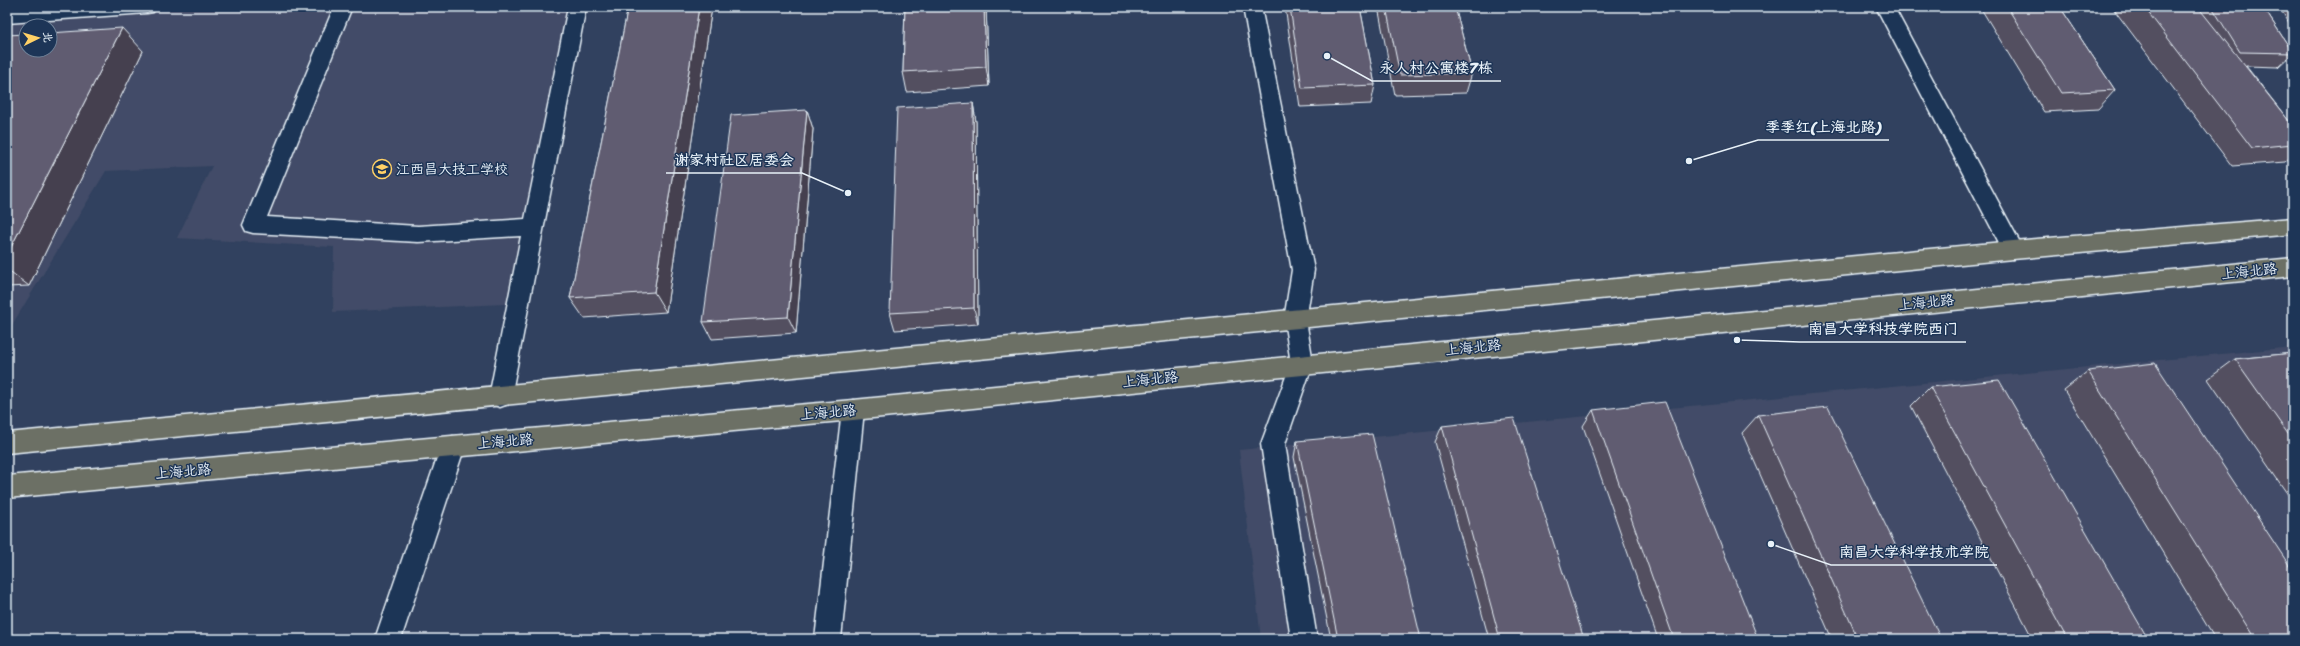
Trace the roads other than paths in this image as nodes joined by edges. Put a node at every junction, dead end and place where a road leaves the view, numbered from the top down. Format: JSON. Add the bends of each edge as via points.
{"nodes":[{"id":1,"x":147,"y":7,"type":"edge"},
{"id":2,"x":343,"y":7,"type":"edge"},
{"id":3,"x":577,"y":7,"type":"edge"},
{"id":4,"x":1252,"y":7,"type":"edge"},
{"id":5,"x":1885,"y":7,"type":"edge"},
{"id":6,"x":7,"y":16,"type":"edge"},
{"id":7,"x":2293,"y":226,"type":"edge"},
{"id":8,"x":533,"y":227,"type":"junction"},
{"id":9,"x":2012,"y":250,"type":"junction"},
{"id":10,"x":2293,"y":267,"type":"edge"},
{"id":11,"x":1294,"y":320,"type":"junction"},
{"id":12,"x":1302,"y":363,"type":"junction"},
{"id":13,"x":500,"y":397,"type":"junction"},
{"id":14,"x":853,"y":410,"type":"junction"},
{"id":15,"x":7,"y":442,"type":"edge"},
{"id":16,"x":453,"y":446,"type":"junction"},
{"id":17,"x":7,"y":487,"type":"edge"},
{"id":18,"x":388,"y":639,"type":"edge"},
{"id":19,"x":828,"y":639,"type":"edge"},
{"id":20,"x":1304,"y":639,"type":"edge"}],
"edges":[{"from":1,"to":6,"type":"lane"},
{"from":2,"to":8,"type":"lane","via":[[253,225],[418,234]]},
{"from":3,"to":8,"type":"lane"},
{"from":4,"to":11,"type":"lane","via":[[1303,270]]},
{"from":5,"to":9,"type":"lane"},
{"from":7,"to":9,"type":"main road"},
{"from":8,"to":13,"type":"lane"},
{"from":9,"to":11,"type":"main road"},
{"from":10,"to":12,"type":"main road","name":"上海北路"},
{"from":11,"to":12,"type":"lane"},
{"from":11,"to":13,"type":"main road"},
{"from":12,"to":14,"type":"main road","name":"上海北路"},
{"from":12,"to":20,"type":"lane","via":[[1273,444]]},
{"from":13,"to":15,"type":"main road"},
{"from":14,"to":16,"type":"main road","name":"上海北路"},
{"from":14,"to":19,"type":"lane"},
{"from":16,"to":17,"type":"main road","name":"上海北路"},
{"from":16,"to":18,"type":"lane"}]}
